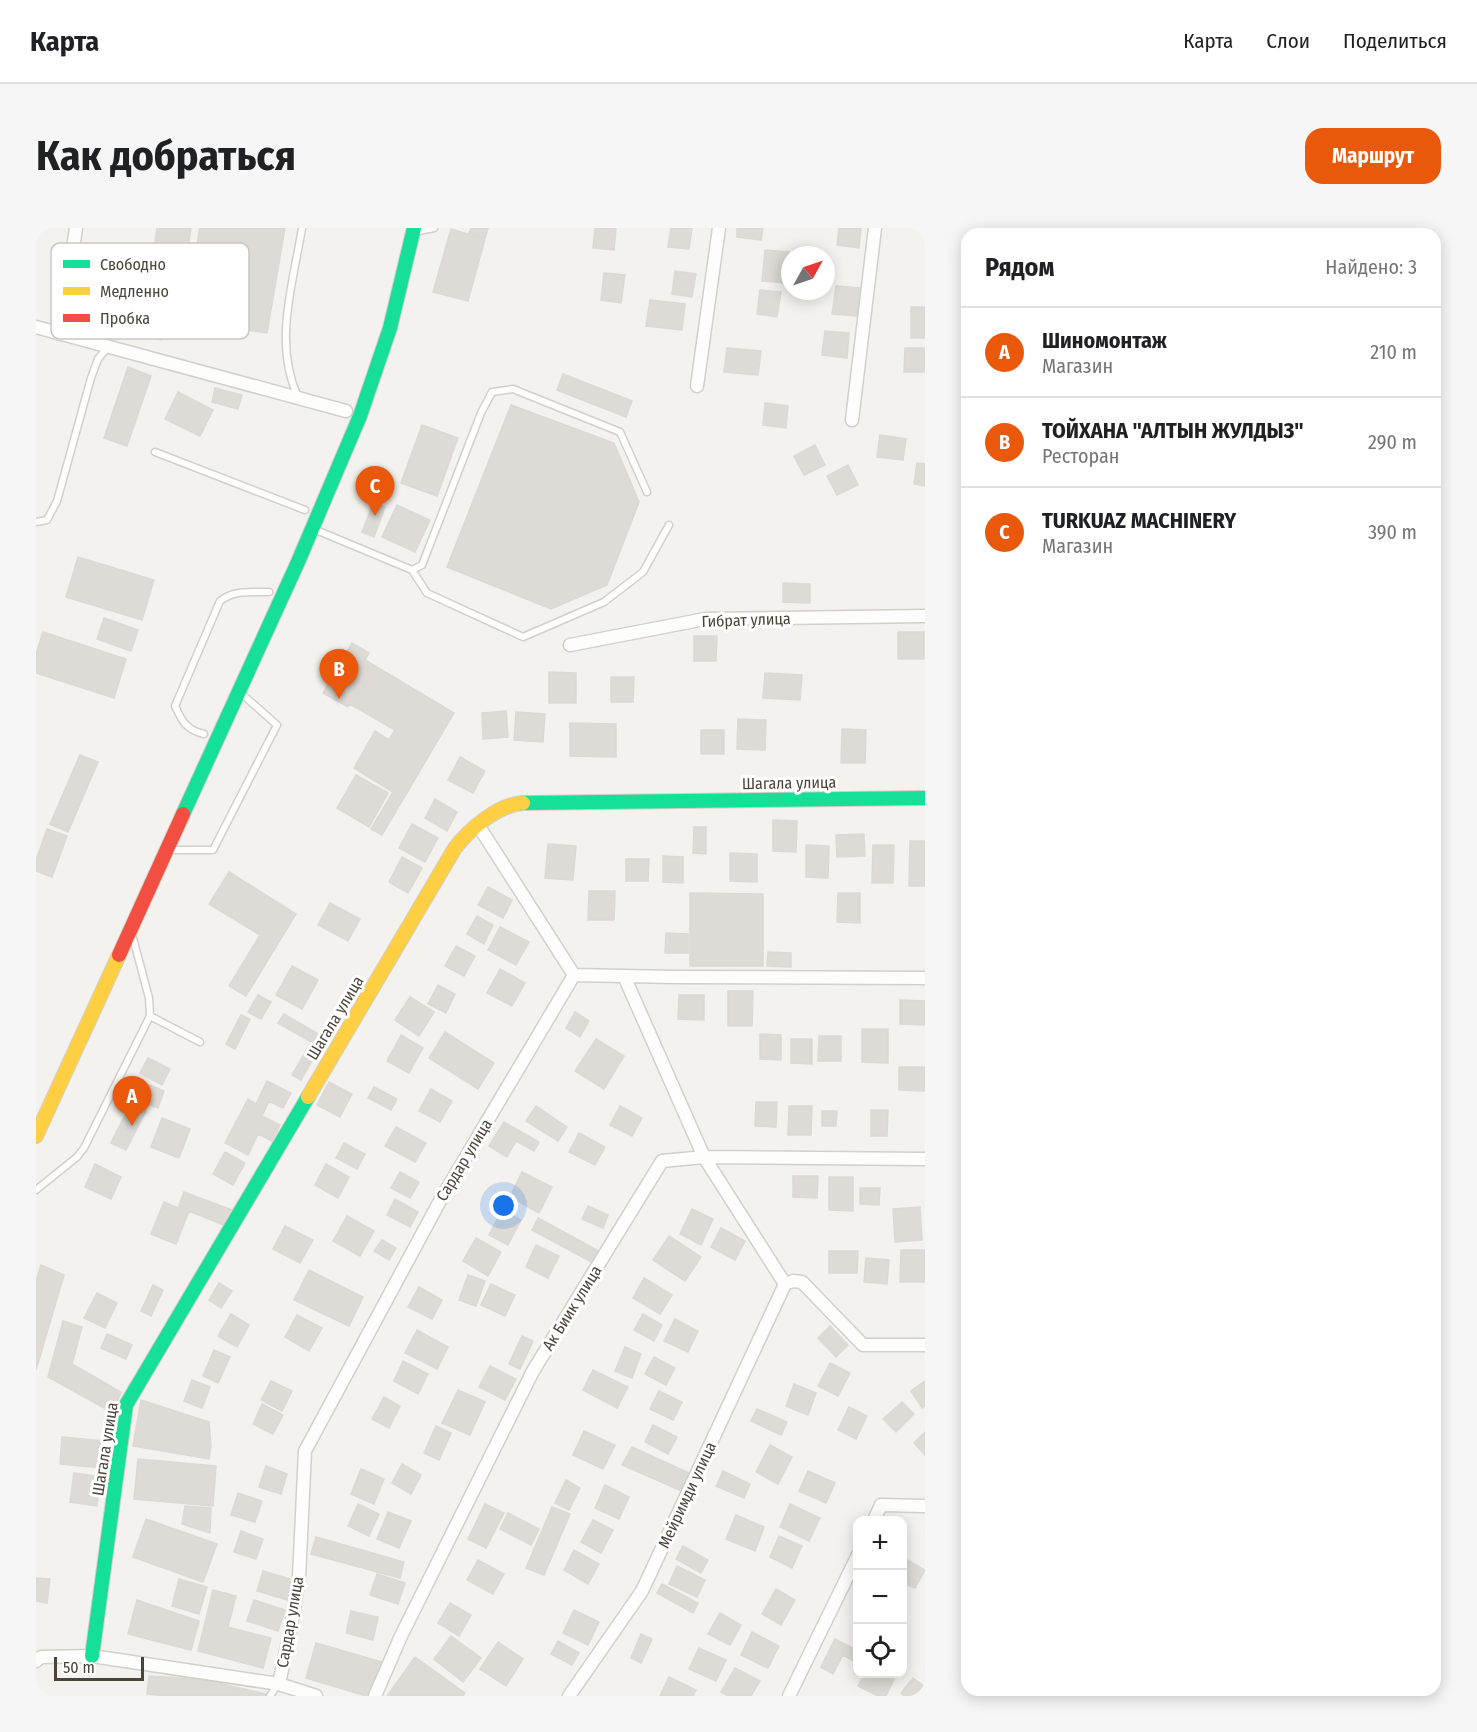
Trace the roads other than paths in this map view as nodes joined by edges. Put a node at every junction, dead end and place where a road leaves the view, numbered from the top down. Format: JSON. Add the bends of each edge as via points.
{"nodes":[{"id":1,"x":76,"y":228,"type":"edge"},
{"id":2,"x":302,"y":228,"type":"edge"},
{"id":3,"x":434,"y":228,"type":"edge"},
{"id":4,"x":719,"y":228,"type":"edge"},
{"id":5,"x":875,"y":228,"type":"edge"},
{"id":6,"x":413,"y":230,"type":"edge"},
{"id":7,"x":74,"y":243,"type":"edge"},
{"id":8,"x":36,"y":327,"type":"edge"},
{"id":9,"x":51,"y":331,"type":"edge"},
{"id":10,"x":80,"y":339,"type":"edge"},
{"id":11,"x":108,"y":346,"type":"junction"},
{"id":12,"x":697,"y":386,"type":"dead end"},
{"id":13,"x":298,"y":398,"type":"junction"},
{"id":14,"x":346,"y":410,"type":"dead end"},
{"id":15,"x":852,"y":420,"type":"dead end"},
{"id":16,"x":155,"y":452,"type":"dead end"},
{"id":17,"x":647,"y":492,"type":"dead end"},
{"id":18,"x":305,"y":510,"type":"dead end"},
{"id":19,"x":36,"y":522,"type":"edge"},
{"id":20,"x":669,"y":525,"type":"dead end"},
{"id":21,"x":312,"y":528,"type":"junction"},
{"id":22,"x":412,"y":570,"type":"junction"},
{"id":23,"x":269,"y":592,"type":"dead end"},
{"id":24,"x":925,"y":616,"type":"edge"},
{"id":25,"x":570,"y":645,"type":"dead end"},
{"id":26,"x":239,"y":692,"type":"junction"},
{"id":27,"x":204,"y":734,"type":"dead end"},
{"id":28,"x":925,"y":798,"type":"edge"},
{"id":29,"x":478,"y":825,"type":"junction"},
{"id":30,"x":167,"y":850,"type":"junction"},
{"id":31,"x":131,"y":928,"type":"junction"},
{"id":32,"x":574,"y":975,"type":"junction"},
{"id":33,"x":624,"y":976,"type":"junction"},
{"id":34,"x":925,"y":978,"type":"edge"},
{"id":35,"x":150,"y":1016,"type":"junction"},
{"id":36,"x":200,"y":1042,"type":"dead end"},
{"id":37,"x":36,"y":1136,"type":"edge"},
{"id":38,"x":704,"y":1157,"type":"junction"},
{"id":39,"x":925,"y":1159,"type":"edge"},
{"id":40,"x":36,"y":1190,"type":"edge"},
{"id":41,"x":785,"y":1284,"type":"junction"},
{"id":42,"x":925,"y":1345,"type":"edge"},
{"id":43,"x":925,"y":1506,"type":"edge"},
{"id":44,"x":876,"y":1516,"type":"edge"},
{"id":45,"x":853,"y":1565,"type":"edge"},
{"id":46,"x":92,"y":1656,"type":"junction"},
{"id":47,"x":36,"y":1660,"type":"edge"},
{"id":48,"x":279,"y":1684,"type":"junction"},
{"id":49,"x":270,"y":1696,"type":"edge"},
{"id":50,"x":316,"y":1696,"type":"edge"},
{"id":51,"x":375,"y":1696,"type":"edge"},
{"id":52,"x":569,"y":1696,"type":"edge"},
{"id":53,"x":789,"y":1696,"type":"edge"}],
"edges":[{"from":1,"to":7,"type":"street"},
{"from":2,"to":13,"type":"lane","via":[[285,330],[289,373]]},
{"from":3,"to":6,"type":"lane"},
{"from":4,"to":12,"type":"street"},
{"from":5,"to":15,"type":"street"},
{"from":6,"to":21,"type":"main road","via":[[379,361]]},
{"from":8,"to":9,"type":"street"},
{"from":10,"to":11,"type":"street"},
{"from":11,"to":13,"type":"street"},
{"from":11,"to":19,"type":"lane","via":[[90,378],[57,501],[47,520]]},
{"from":13,"to":14,"type":"street"},
{"from":16,"to":18,"type":"lane"},
{"from":17,"to":22,"type":"lane","via":[[620,432],[513,389],[492,392],[422,565]]},
{"from":20,"to":22,"type":"lane","via":[[643,572],[604,602],[523,637],[427,593]]},
{"from":21,"to":22,"type":"lane"},
{"from":21,"to":26,"type":"main road"},
{"from":23,"to":27,"type":"lane","via":[[235,593],[220,600],[175,706],[193,732]]},
{"from":24,"to":25,"type":"street","name":"Гибрат улица","via":[[705,619]]},
{"from":26,"to":30,"type":"main road"},
{"from":26,"to":30,"type":"lane","via":[[277,725],[213,850]]},
{"from":28,"to":29,"type":"main road","name":"Шагала улица","via":[[519,803]]},
{"from":29,"to":32,"type":"street"},
{"from":29,"to":46,"type":"main road","name":"Шагала улица","via":[[454,848],[126,1405]]},
{"from":30,"to":31,"type":"main road"},
{"from":31,"to":35,"type":"lane"},
{"from":31,"to":37,"type":"main road"},
{"from":32,"to":33,"type":"street"},
{"from":32,"to":48,"type":"street","name":"Сардар улица","via":[[441,1199],[305,1451],[299,1578]]},
{"from":33,"to":34,"type":"street"},
{"from":33,"to":38,"type":"street"},
{"from":35,"to":36,"type":"lane"},
{"from":35,"to":40,"type":"lane","via":[[84,1148]]},
{"from":38,"to":39,"type":"street","name":"Ак Биик улица"},
{"from":38,"to":41,"type":"street"},
{"from":38,"to":51,"type":"street","name":"Ак Биик улица","via":[[662,1161],[533,1371]]},
{"from":41,"to":42,"type":"street","via":[[802,1282],[863,1345]]},
{"from":41,"to":52,"type":"street","name":"Мейримди улица","via":[[642,1591]]},
{"from":43,"to":44,"type":"street","via":[[881,1505]]},
{"from":45,"to":53,"type":"street"},
{"from":46,"to":47,"type":"street"},
{"from":46,"to":48,"type":"street"},
{"from":48,"to":49,"type":"lane"},
{"from":48,"to":50,"type":"street"}]}
